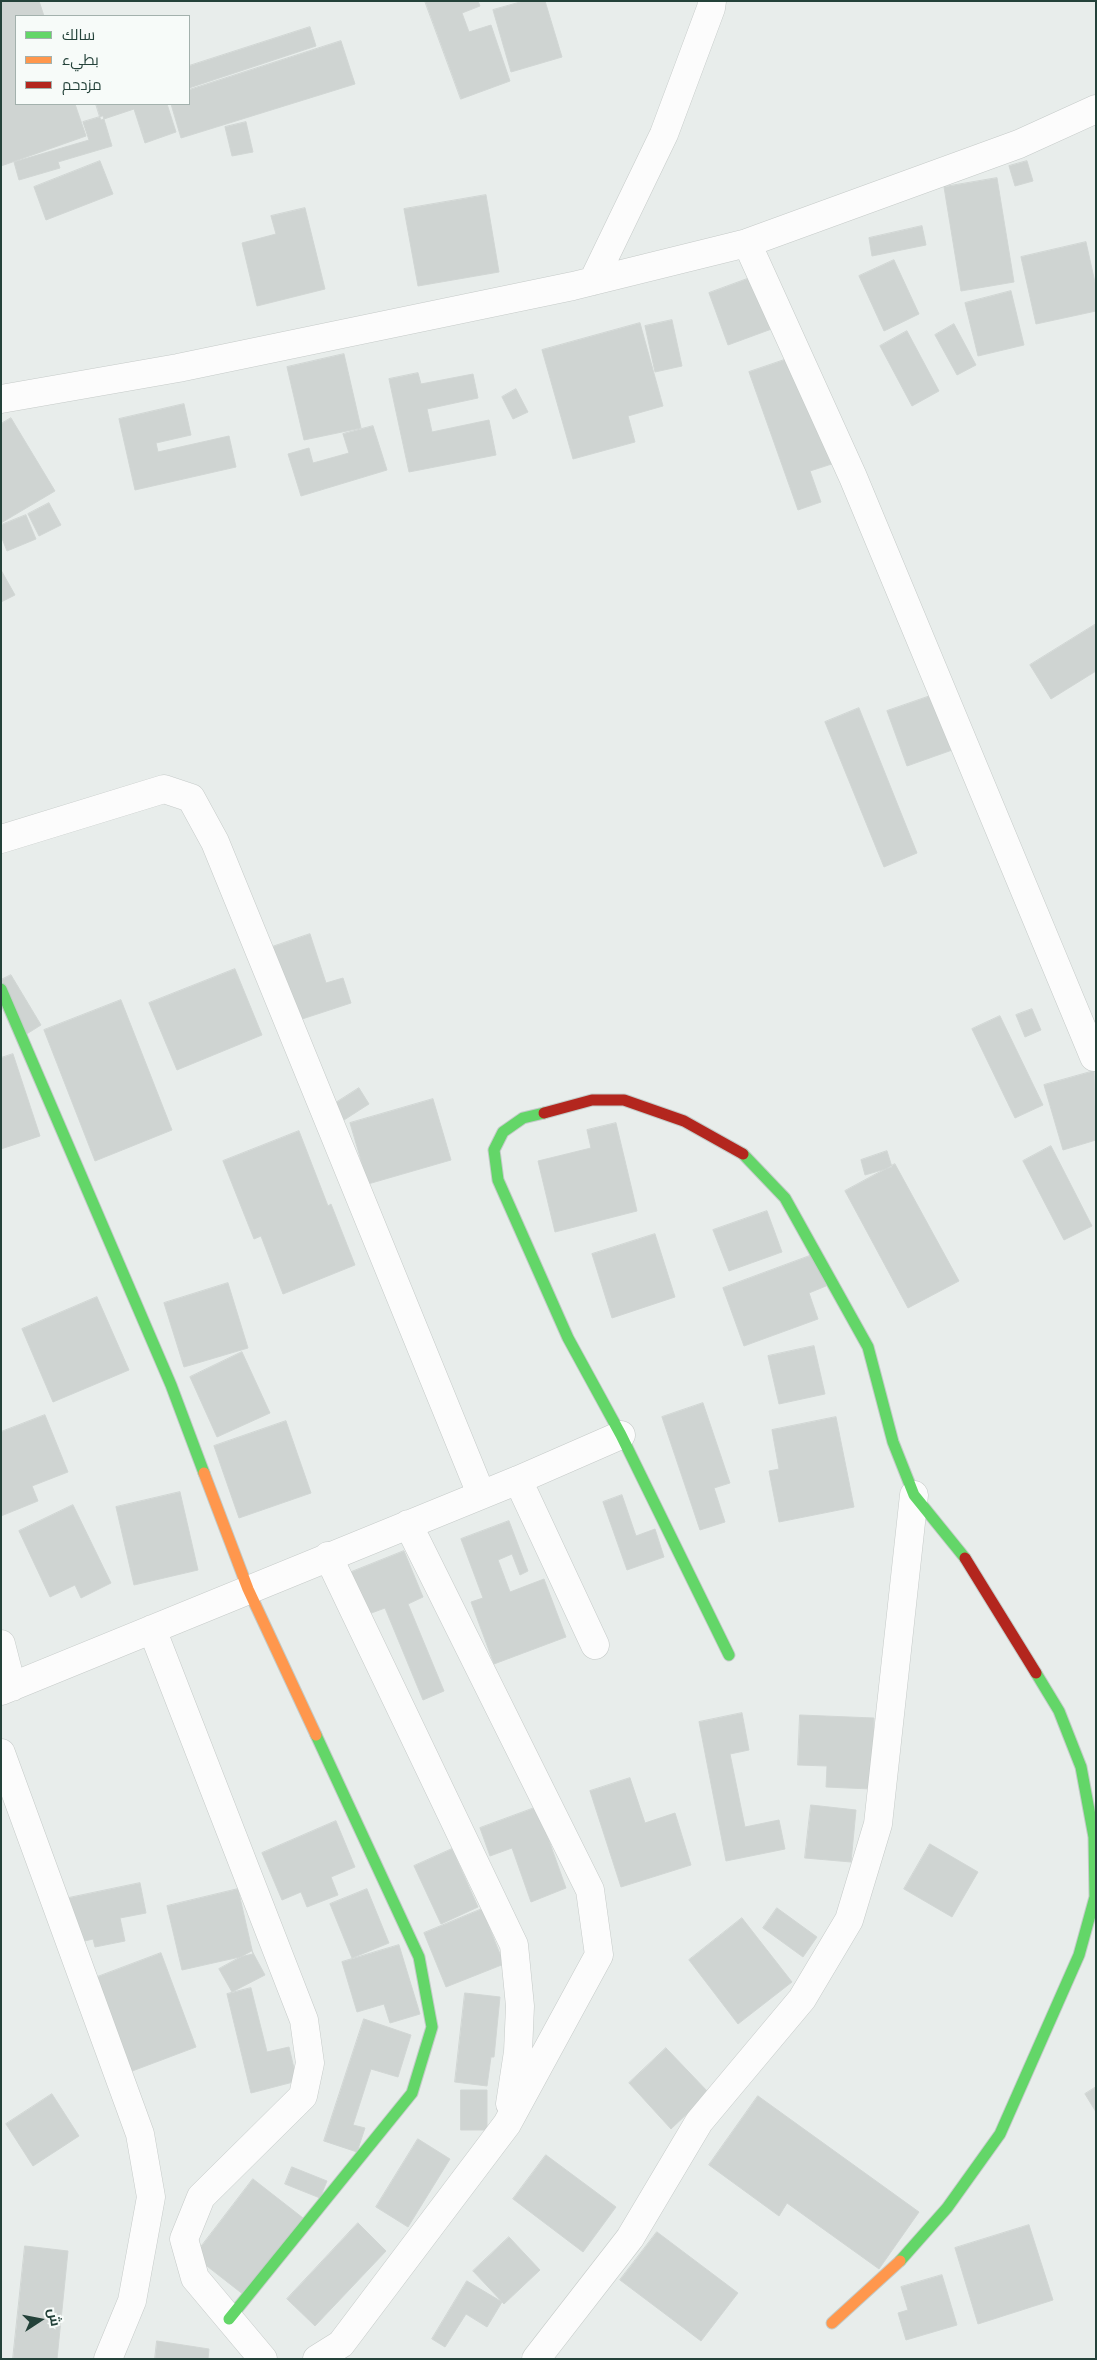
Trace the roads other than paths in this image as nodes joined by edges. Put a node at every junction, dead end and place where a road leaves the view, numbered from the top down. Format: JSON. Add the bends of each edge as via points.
{"nodes":[{"id":1,"x":712,"y":1,"type":"edge"},
{"id":2,"x":1096,"y":109,"type":"edge"},
{"id":3,"x":747,"y":243,"type":"junction"},
{"id":4,"x":593,"y":281,"type":"junction"},
{"id":5,"x":1,"y":399,"type":"edge"},
{"id":6,"x":1,"y":839,"type":"edge"},
{"id":7,"x":1,"y":989,"type":"edge"},
{"id":8,"x":1094,"y":1057,"type":"dead end"},
{"id":9,"x":621,"y":1435,"type":"junction"},
{"id":10,"x":518,"y":1480,"type":"junction"},
{"id":11,"x":481,"y":1494,"type":"junction"},
{"id":12,"x":914,"y":1495,"type":"junction"},
{"id":13,"x":408,"y":1524,"type":"junction"},
{"id":14,"x":328,"y":1556,"type":"junction"},
{"id":15,"x":248,"y":1589,"type":"junction"},
{"id":16,"x":152,"y":1629,"type":"junction"},
{"id":17,"x":1,"y":1644,"type":"edge"},
{"id":18,"x":595,"y":1646,"type":"dead end"},
{"id":19,"x":729,"y":1655,"type":"dead end"},
{"id":20,"x":7,"y":1689,"type":"edge"},
{"id":21,"x":1,"y":1753,"type":"edge"},
{"id":22,"x":506,"y":2124,"type":"junction"},
{"id":23,"x":229,"y":2319,"type":"junction"},
{"id":24,"x":832,"y":2323,"type":"dead end"},
{"id":25,"x":108,"y":2359,"type":"edge"},
{"id":26,"x":263,"y":2359,"type":"edge"},
{"id":27,"x":316,"y":2359,"type":"edge"},
{"id":28,"x":536,"y":2359,"type":"edge"}],
"edges":[{"from":1,"to":4,"type":"street","via":[[664,134]]},
{"from":2,"to":3,"type":"street","via":[[1019,144]]},
{"from":3,"to":4,"type":"street"},
{"from":3,"to":8,"type":"street","via":[[853,477]]},
{"from":4,"to":5,"type":"street","via":[[178,368]]},
{"from":6,"to":11,"type":"street","via":[[164,789],[191,798],[215,842]]},
{"from":7,"to":15,"type":"street","via":[[171,1385]]},
{"from":9,"to":10,"type":"street"},
{"from":9,"to":12,"type":"street","via":[[568,1338],[498,1180],[494,1150],[503,1132],[523,1118],[592,1100],[624,1100],[684,1121],[742,1153],[785,1198],[868,1347],[893,1442]]},
{"from":9,"to":19,"type":"street"},
{"from":10,"to":11,"type":"street"},
{"from":10,"to":18,"type":"street"},
{"from":11,"to":13,"type":"street"},
{"from":12,"to":24,"type":"street","via":[[959,1548],[1059,1711],[1081,1767],[1094,1837],[1095,1897],[1079,1954],[1000,2134],[947,2208],[901,2260]]},
{"from":12,"to":28,"type":"street","via":[[878,1824],[849,1920],[802,1999],[699,2122],[630,2238]]},
{"from":13,"to":14,"type":"street"},
{"from":13,"to":22,"type":"street","via":[[590,1890],[599,1955]]},
{"from":14,"to":15,"type":"street"},
{"from":14,"to":22,"type":"street","via":[[514,1945],[520,2006],[518,2052]]},
{"from":15,"to":16,"type":"street"},
{"from":15,"to":23,"type":"street","via":[[419,1957],[432,2027],[412,2093]]},
{"from":16,"to":20,"type":"street"},
{"from":16,"to":23,"type":"street","via":[[304,2020],[310,2063],[303,2096],[201,2197],[184,2239],[195,2278]]},
{"from":17,"to":20,"type":"street"},
{"from":21,"to":25,"type":"street","via":[[140,2134],[151,2197],[132,2301]]},
{"from":22,"to":27,"type":"street","via":[[341,2344]]},
{"from":23,"to":26,"type":"street"}]}
